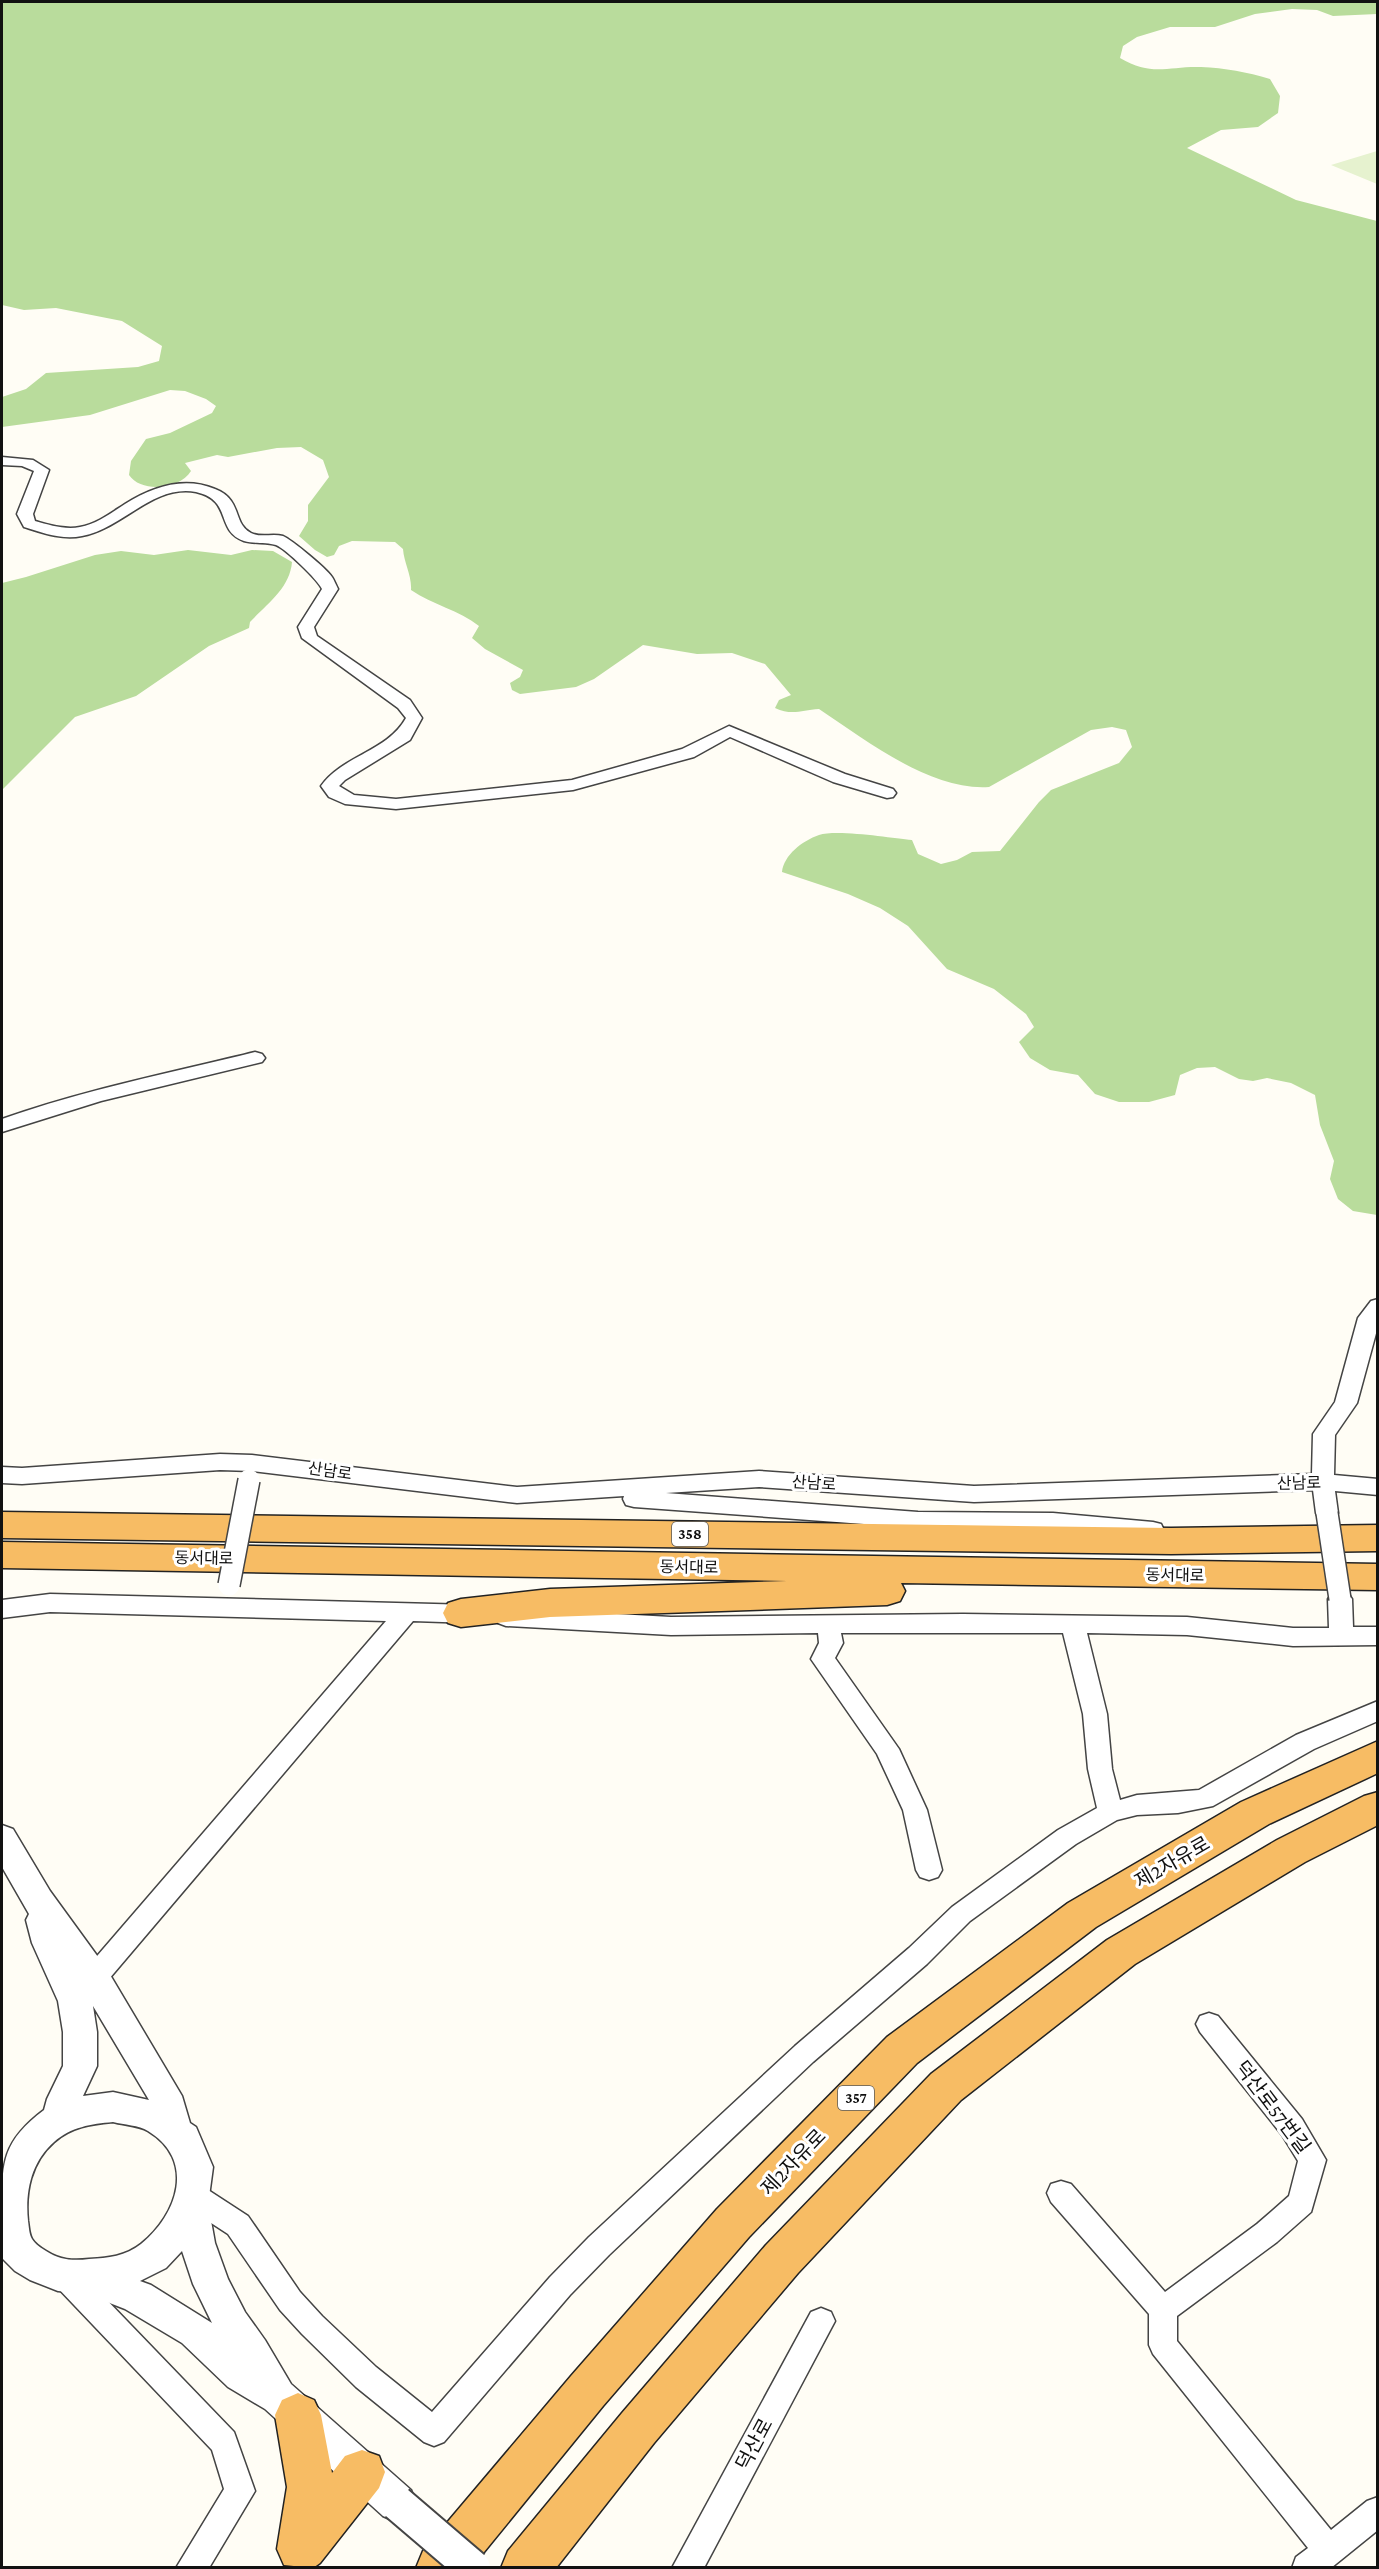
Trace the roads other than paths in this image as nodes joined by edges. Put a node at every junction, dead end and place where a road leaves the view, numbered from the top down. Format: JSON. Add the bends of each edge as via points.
{"nodes":[{"id":1,"x":2,"y":461,"type":"edge"},
{"id":2,"x":887,"y":793,"type":"dead end"},
{"id":3,"x":255,"y":1058,"type":"dead end"},
{"id":4,"x":2,"y":1126,"type":"edge"},
{"id":5,"x":1377,"y":1306,"type":"edge"},
{"id":6,"x":1371,"y":1334,"type":"edge"},
{"id":7,"x":251,"y":1471,"type":"junction"},
{"id":8,"x":2,"y":1474,"type":"edge"},
{"id":9,"x":1323,"y":1482,"type":"junction"},
{"id":10,"x":1377,"y":1487,"type":"edge"},
{"id":11,"x":517,"y":1495,"type":"junction"},
{"id":12,"x":2,"y":1525,"type":"edge"},
{"id":13,"x":1377,"y":1538,"type":"edge"},
{"id":14,"x":1264,"y":1540,"type":"junction"},
{"id":15,"x":2,"y":1555,"type":"edge"},
{"id":16,"x":1301,"y":1576,"type":"junction"},
{"id":17,"x":1377,"y":1577,"type":"edge"},
{"id":18,"x":2,"y":1601,"type":"edge"},
{"id":19,"x":50,"y":1603,"type":"junction"},
{"id":20,"x":221,"y":1608,"type":"junction"},
{"id":21,"x":2,"y":1609,"type":"edge"},
{"id":22,"x":406,"y":1613,"type":"junction"},
{"id":23,"x":461,"y":1613,"type":"junction"},
{"id":24,"x":828,"y":1624,"type":"junction"},
{"id":25,"x":1073,"y":1625,"type":"junction"},
{"id":26,"x":1341,"y":1636,"type":"junction"},
{"id":27,"x":1377,"y":1636,"type":"edge"},
{"id":28,"x":1377,"y":1710,"type":"edge"},
{"id":29,"x":1377,"y":1756,"type":"edge"},
{"id":30,"x":1377,"y":1807,"type":"edge"},
{"id":31,"x":1110,"y":1812,"type":"junction"},
{"id":32,"x":2,"y":1838,"type":"edge"},
{"id":33,"x":929,"y":1870,"type":"dead end"},
{"id":34,"x":38,"y":1901,"type":"junction"},
{"id":35,"x":94,"y":1978,"type":"junction"},
{"id":36,"x":1209,"y":2024,"type":"dead end"},
{"id":37,"x":174,"y":2130,"type":"junction"},
{"id":38,"x":31,"y":2136,"type":"edge"},
{"id":39,"x":1060,"y":2193,"type":"dead end"},
{"id":40,"x":193,"y":2202,"type":"junction"},
{"id":41,"x":16,"y":2256,"type":"edge"},
{"id":42,"x":77,"y":2277,"type":"junction"},
{"id":43,"x":1163,"y":2310,"type":"junction"},
{"id":44,"x":821,"y":2321,"type":"dead end"},
{"id":45,"x":288,"y":2406,"type":"junction"},
{"id":46,"x":362,"y":2472,"type":"junction"},
{"id":47,"x":1377,"y":2511,"type":"edge"},
{"id":48,"x":295,"y":2558,"type":"edge"},
{"id":49,"x":1317,"y":2559,"type":"edge"},
{"id":50,"x":191,"y":2568,"type":"edge"},
{"id":51,"x":440,"y":2568,"type":"edge"},
{"id":52,"x":473,"y":2568,"type":"edge"},
{"id":53,"x":525,"y":2568,"type":"edge"},
{"id":54,"x":687,"y":2568,"type":"edge"}],
"edges":[{"from":1,"to":2,"type":"street","via":[[22,461],[42,470],[25,514],[29,524],[42,529],[67,534],[94,529],[151,495],[193,487],[221,498],[229,507],[232,523],[249,538],[279,540],[325,578],[330,590],[306,627],[310,638],[404,704],[414,718],[404,736],[339,776],[330,786],[335,793],[351,800],[396,804],[573,785],[688,753],[729,731],[839,778]]},
{"from":3,"to":4,"type":"street"},
{"from":5,"to":6,"type":"street","via":[[1369,1318]]},
{"from":6,"to":9,"type":"street","via":[[1346,1403],[1324,1434]]},
{"from":7,"to":8,"type":"street","name":"산남로","via":[[220,1462],[22,1476]]},
{"from":7,"to":11,"type":"street","name":"산남로"},
{"from":7,"to":20,"type":"street","bridge":true},
{"from":9,"to":10,"type":"street","name":"산남로"},
{"from":9,"to":11,"type":"street","name":"산남로","via":[[974,1494],[759,1479]]},
{"from":9,"to":26,"type":"street","bridge":true,"via":[[1340,1599]]},
{"from":11,"to":14,"type":"street","via":[[652,1499],[918,1520],[1053,1521]]},
{"from":12,"to":14,"type":"highway","name":"동서대로","number":"358"},
{"from":13,"to":14,"type":"highway","name":"동서대로","number":"358"},
{"from":15,"to":16,"type":"highway","name":"동서대로","number":"358"},
{"from":16,"to":17,"type":"highway","name":"동서대로","number":"358"},
{"from":16,"to":23,"type":"highway","via":[[1204,1590],[864,1592],[561,1603]]},
{"from":18,"to":19,"type":"street"},
{"from":19,"to":20,"type":"street"},
{"from":19,"to":21,"type":"street"},
{"from":20,"to":22,"type":"street"},
{"from":22,"to":23,"type":"street"},
{"from":22,"to":35,"type":"street"},
{"from":23,"to":24,"type":"street","via":[[671,1626]]},
{"from":24,"to":25,"type":"street"},
{"from":24,"to":33,"type":"street","via":[[831,1643],[823,1659],[887,1749],[915,1810]]},
{"from":25,"to":26,"type":"street","via":[[1187,1626],[1293,1636]]},
{"from":25,"to":31,"type":"street","via":[[1095,1714],[1100,1769]]},
{"from":26,"to":27,"type":"street"},
{"from":28,"to":31,"type":"street","via":[[1305,1742],[1204,1799],[1137,1805]]},
{"from":29,"to":51,"type":"highway","name":"제2자유로","number":"357","via":[[1254,1813],[1082,1915],[902,2050],[733,2223]]},
{"from":30,"to":53,"type":"highway","via":[[1291,1851],[1121,1952],[946,2086],[782,2259]]},
{"from":31,"to":40,"type":"street","via":[[1067,1837],[961,1914],[804,2054],[560,2286],[434,2432],[366,2377],[312,2325],[290,2301],[238,2225]]},
{"from":32,"to":34,"type":"street"},
{"from":34,"to":35,"type":"street"},
{"from":34,"to":38,"type":"street","via":[[49,1943],[75,2001],[80,2066],[64,2099]]},
{"from":35,"to":37,"type":"street","via":[[165,2096]]},
{"from":36,"to":43,"type":"street","name":"덕산로57번길","via":[[1292,2127],[1312,2160],[1300,2203],[1267,2233]]},
{"from":37,"to":38,"type":"street","via":[[151,2115],[121,2108],[90,2109]]},
{"from":37,"to":40,"type":"street","via":[[195,2165]]},
{"from":38,"to":41,"type":"street","via":[[9,2170],[3,2191],[3,2220]]},
{"from":39,"to":43,"type":"street"},
{"from":40,"to":42,"type":"street","via":[[177,2234],[153,2257],[122,2272]]},
{"from":40,"to":45,"type":"street","via":[[197,2243],[211,2284],[232,2324]]},
{"from":41,"to":42,"type":"street","via":[[50,2271]]},
{"from":42,"to":45,"type":"street","via":[[138,2297],[171,2315],[195,2331],[241,2375]]},
{"from":42,"to":50,"type":"street","via":[[224,2442],[240,2491]]},
{"from":43,"to":49,"type":"street","via":[[1163,2345]]},
{"from":44,"to":54,"type":"street","name":"덕산로"},
{"from":45,"to":46,"type":"street"},
{"from":45,"to":48,"type":"highway","via":[[311,2487]]},
{"from":46,"to":48,"type":"highway"},
{"from":46,"to":52,"type":"street","bridge":true},
{"from":47,"to":49,"type":"street"}]}
